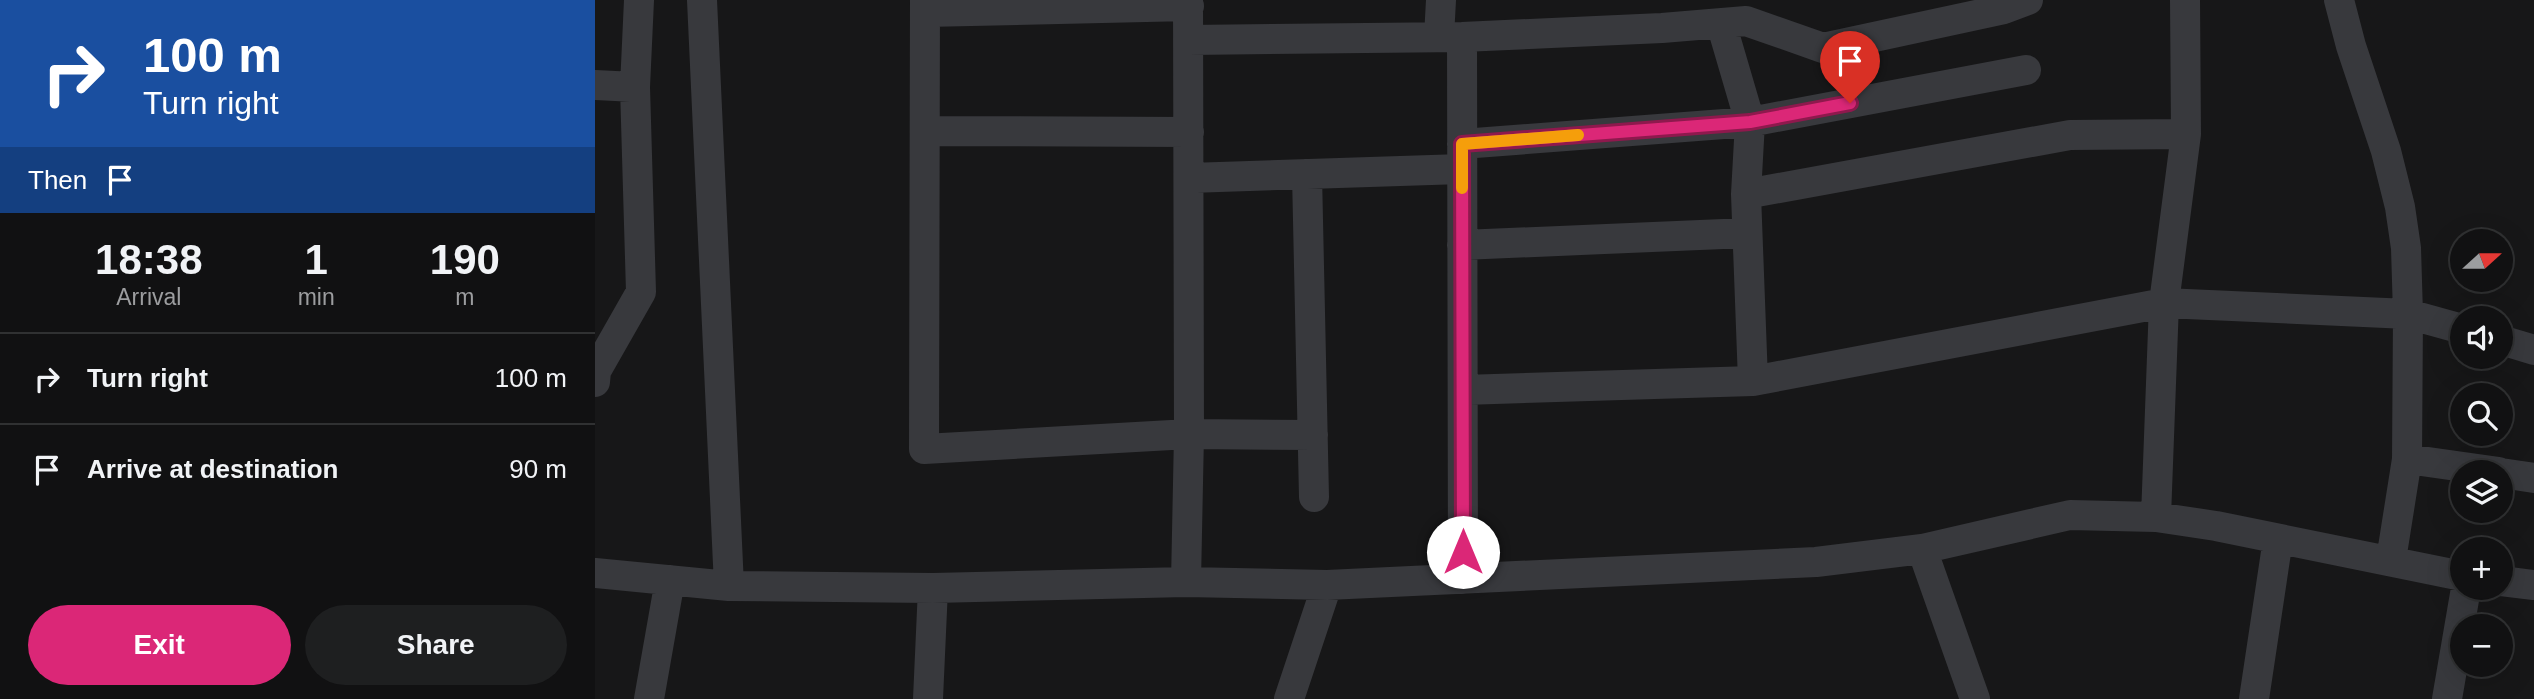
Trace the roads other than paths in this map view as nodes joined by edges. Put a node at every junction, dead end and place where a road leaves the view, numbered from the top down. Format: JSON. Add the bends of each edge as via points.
{"nodes":[{"id":1,"x":639,"y":0,"type":"edge"},
{"id":2,"x":702,"y":0,"type":"edge"},
{"id":3,"x":1441,"y":0,"type":"edge"},
{"id":4,"x":2028,"y":0,"type":"edge"},
{"id":5,"x":2185,"y":0,"type":"edge"},
{"id":6,"x":2339,"y":0,"type":"edge"},
{"id":7,"x":1188,"y":3,"type":"edge"},
{"id":8,"x":925,"y":6,"type":"edge"},
{"id":9,"x":1721,"y":23,"type":"junction"},
{"id":10,"x":1450,"y":37,"type":"junction"},
{"id":11,"x":1189,"y":40,"type":"junction"},
{"id":12,"x":2026,"y":70,"type":"dead end"},
{"id":13,"x":595,"y":85,"type":"edge"},
{"id":14,"x":635,"y":87,"type":"junction"},
{"id":15,"x":1750,"y":122,"type":"junction"},
{"id":16,"x":925,"y":131,"type":"junction"},
{"id":17,"x":1189,"y":132,"type":"junction"},
{"id":18,"x":2186,"y":134,"type":"junction"},
{"id":19,"x":1462,"y":157,"type":"junction"},
{"id":20,"x":1307,"y":174,"type":"junction"},
{"id":21,"x":1189,"y":178,"type":"junction"},
{"id":22,"x":1746,"y":194,"type":"junction"},
{"id":23,"x":1747,"y":233,"type":"junction"},
{"id":24,"x":1462,"y":245,"type":"junction"},
{"id":25,"x":2164,"y":303,"type":"junction"},
{"id":26,"x":2408,"y":314,"type":"junction"},
{"id":27,"x":2450,"y":326,"type":"edge"},
{"id":28,"x":2513,"y":344,"type":"edge"},
{"id":29,"x":2534,"y":350,"type":"edge"},
{"id":30,"x":595,"y":375,"type":"edge"},
{"id":31,"x":1753,"y":382,"type":"junction"},
{"id":32,"x":1463,"y":390,"type":"junction"},
{"id":33,"x":1189,"y":435,"type":"junction"},
{"id":34,"x":1313,"y":435,"type":"junction"},
{"id":35,"x":2407,"y":459,"type":"junction"},
{"id":36,"x":2450,"y":465,"type":"edge"},
{"id":37,"x":2513,"y":475,"type":"edge"},
{"id":38,"x":2534,"y":478,"type":"edge"},
{"id":39,"x":1314,"y":497,"type":"dead end"},
{"id":40,"x":2156,"y":517,"type":"junction"},
{"id":41,"x":2278,"y":538,"type":"junction"},
{"id":42,"x":1922,"y":549,"type":"junction"},
{"id":43,"x":2391,"y":560,"type":"junction"},
{"id":44,"x":595,"y":573,"type":"edge"},
{"id":45,"x":2450,"y":573,"type":"edge"},
{"id":46,"x":1463,"y":579,"type":"junction"},
{"id":47,"x":670,"y":580,"type":"junction"},
{"id":48,"x":1185,"y":582,"type":"junction"},
{"id":49,"x":2513,"y":582,"type":"edge"},
{"id":50,"x":1327,"y":585,"type":"junction"},
{"id":51,"x":2534,"y":585,"type":"edge"},
{"id":52,"x":729,"y":586,"type":"junction"},
{"id":53,"x":933,"y":588,"type":"junction"},
{"id":54,"x":2464,"y":600,"type":"edge"},
{"id":55,"x":649,"y":699,"type":"edge"},
{"id":56,"x":927,"y":699,"type":"edge"},
{"id":57,"x":1289,"y":699,"type":"edge"},
{"id":58,"x":1975,"y":699,"type":"edge"},
{"id":59,"x":2255,"y":699,"type":"edge"},
{"id":60,"x":2447,"y":699,"type":"edge"}],
"edges":[{"from":1,"to":14,"type":"street"},
{"from":2,"to":52,"type":"street"},
{"from":3,"to":10,"type":"street"},
{"from":4,"to":9,"type":"street","via":[[1823,48],[1747,21]]},
{"from":5,"to":18,"type":"street"},
{"from":6,"to":26,"type":"street","via":[[2400,207]]},
{"from":7,"to":8,"type":"street"},
{"from":7,"to":11,"type":"street"},
{"from":8,"to":16,"type":"street"},
{"from":9,"to":10,"type":"street"},
{"from":9,"to":15,"type":"street"},
{"from":10,"to":11,"type":"street"},
{"from":10,"to":19,"type":"street"},
{"from":11,"to":17,"type":"street"},
{"from":12,"to":15,"type":"street"},
{"from":13,"to":14,"type":"street"},
{"from":14,"to":30,"type":"street","via":[[641,292]]},
{"from":15,"to":19,"type":"street"},
{"from":15,"to":22,"type":"street"},
{"from":16,"to":17,"type":"street"},
{"from":16,"to":33,"type":"street","via":[[924,449]]},
{"from":17,"to":21,"type":"street"},
{"from":18,"to":22,"type":"street","via":[[2070,135]]},
{"from":18,"to":25,"type":"street"},
{"from":19,"to":20,"type":"street"},
{"from":19,"to":24,"type":"street"},
{"from":20,"to":21,"type":"street"},
{"from":20,"to":34,"type":"street"},
{"from":21,"to":33,"type":"street"},
{"from":22,"to":23,"type":"street"},
{"from":23,"to":24,"type":"street"},
{"from":23,"to":31,"type":"street"},
{"from":24,"to":32,"type":"street"},
{"from":25,"to":26,"type":"street"},
{"from":25,"to":31,"type":"street"},
{"from":25,"to":40,"type":"street"},
{"from":26,"to":27,"type":"street"},
{"from":26,"to":35,"type":"street"},
{"from":28,"to":29,"type":"street"},
{"from":31,"to":32,"type":"street"},
{"from":32,"to":46,"type":"street"},
{"from":33,"to":34,"type":"street"},
{"from":33,"to":48,"type":"street"},
{"from":34,"to":39,"type":"street"},
{"from":35,"to":36,"type":"street"},
{"from":35,"to":43,"type":"street"},
{"from":37,"to":38,"type":"street"},
{"from":40,"to":41,"type":"street"},
{"from":40,"to":42,"type":"street","via":[[2070,515]]},
{"from":41,"to":43,"type":"street"},
{"from":41,"to":59,"type":"street"},
{"from":42,"to":46,"type":"street","via":[[1816,562]]},
{"from":42,"to":58,"type":"street"},
{"from":43,"to":45,"type":"street"},
{"from":44,"to":47,"type":"street"},
{"from":46,"to":50,"type":"street"},
{"from":47,"to":52,"type":"street"},
{"from":47,"to":55,"type":"street"},
{"from":48,"to":50,"type":"street"},
{"from":48,"to":53,"type":"street"},
{"from":49,"to":51,"type":"street"},
{"from":50,"to":57,"type":"street"},
{"from":52,"to":53,"type":"street"},
{"from":53,"to":56,"type":"street"},
{"from":54,"to":60,"type":"street"}]}
